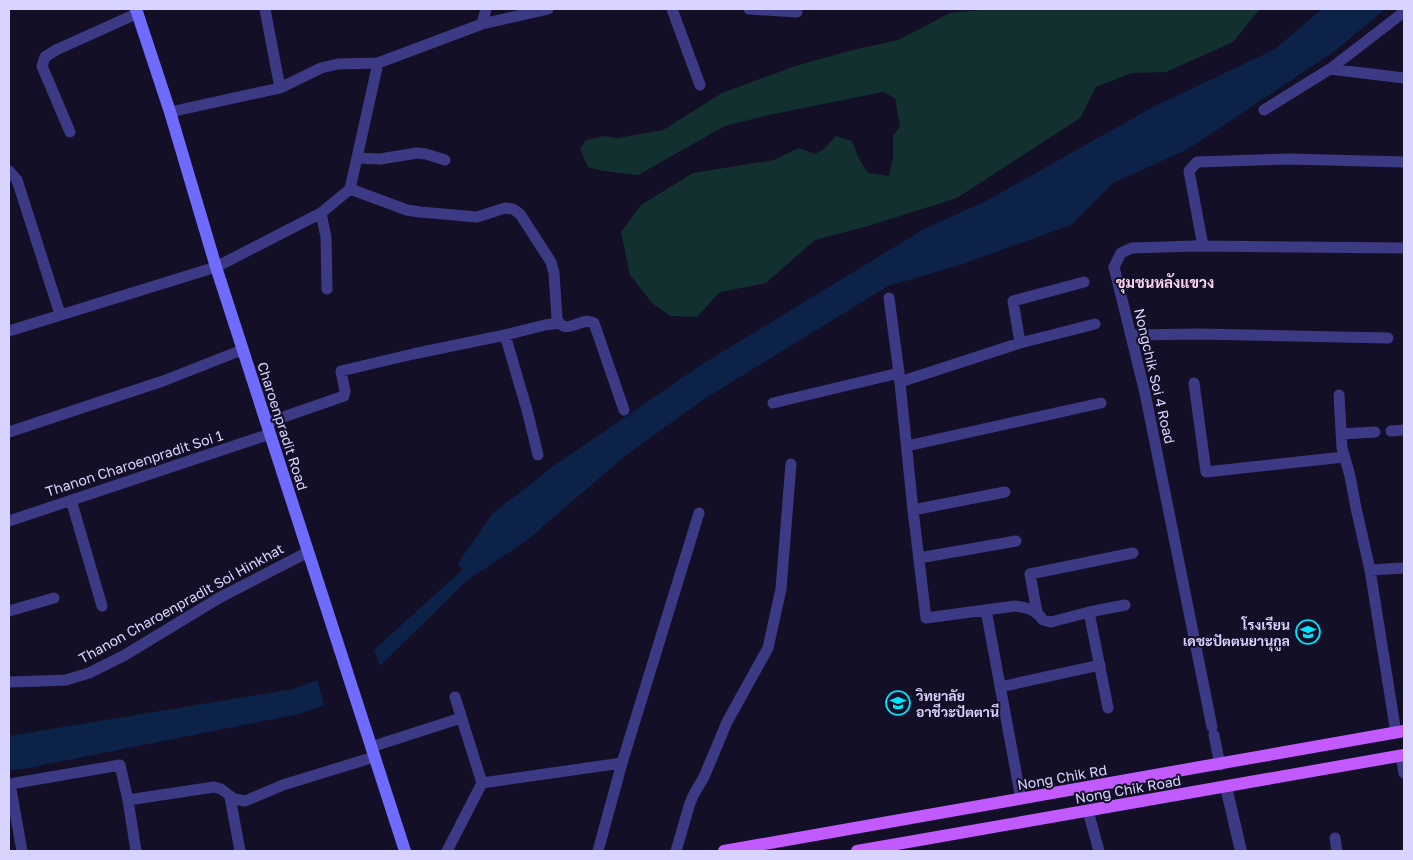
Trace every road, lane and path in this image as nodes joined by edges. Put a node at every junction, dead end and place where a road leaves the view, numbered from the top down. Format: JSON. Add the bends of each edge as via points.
{"nodes":[{"id":1,"x":266,"y":9,"type":"edge"},
{"id":2,"x":486,"y":9,"type":"edge"},
{"id":3,"x":548,"y":9,"type":"edge"},
{"id":4,"x":672,"y":9,"type":"edge"},
{"id":5,"x":749,"y":9,"type":"edge"},
{"id":6,"x":137,"y":11,"type":"edge"},
{"id":7,"x":797,"y":12,"type":"dead end"},
{"id":8,"x":1404,"y":12,"type":"edge"},
{"id":9,"x":482,"y":24,"type":"junction"},
{"id":10,"x":378,"y":63,"type":"junction"},
{"id":11,"x":1330,"y":69,"type":"junction"},
{"id":12,"x":1404,"y":78,"type":"edge"},
{"id":13,"x":700,"y":85,"type":"dead end"},
{"id":14,"x":280,"y":88,"type":"junction"},
{"id":15,"x":1264,"y":110,"type":"dead end"},
{"id":16,"x":170,"y":112,"type":"junction"},
{"id":17,"x":70,"y":132,"type":"dead end"},
{"id":18,"x":357,"y":158,"type":"junction"},
{"id":19,"x":445,"y":160,"type":"dead end"},
{"id":20,"x":1404,"y":162,"type":"edge"},
{"id":21,"x":9,"y":171,"type":"edge"},
{"id":22,"x":350,"y":188,"type":"junction"},
{"id":23,"x":321,"y":213,"type":"junction"},
{"id":24,"x":1203,"y":246,"type":"junction"},
{"id":25,"x":1404,"y":248,"type":"edge"},
{"id":26,"x":216,"y":267,"type":"junction"},
{"id":27,"x":1084,"y":282,"type":"dead end"},
{"id":28,"x":327,"y":289,"type":"dead end"},
{"id":29,"x":889,"y":298,"type":"dead end"},
{"id":30,"x":60,"y":314,"type":"junction"},
{"id":31,"x":559,"y":324,"type":"junction"},
{"id":32,"x":1095,"y":324,"type":"dead end"},
{"id":33,"x":9,"y":331,"type":"edge"},
{"id":34,"x":505,"y":335,"type":"junction"},
{"id":35,"x":1131,"y":335,"type":"junction"},
{"id":36,"x":1388,"y":338,"type":"dead end"},
{"id":37,"x":1020,"y":343,"type":"junction"},
{"id":38,"x":242,"y":350,"type":"junction"},
{"id":39,"x":900,"y":377,"type":"junction"},
{"id":40,"x":1194,"y":383,"type":"dead end"},
{"id":41,"x":1339,"y":395,"type":"dead end"},
{"id":42,"x":773,"y":402,"type":"dead end"},
{"id":43,"x":1101,"y":403,"type":"dead end"},
{"id":44,"x":624,"y":410,"type":"dead end"},
{"id":45,"x":268,"y":429,"type":"junction"},
{"id":46,"x":1404,"y":430,"type":"edge"},
{"id":47,"x":1391,"y":431,"type":"dead end"},
{"id":48,"x":9,"y":432,"type":"edge"},
{"id":49,"x":1376,"y":432,"type":"dead end"},
{"id":50,"x":1341,"y":434,"type":"junction"},
{"id":51,"x":907,"y":446,"type":"junction"},
{"id":52,"x":538,"y":455,"type":"dead end"},
{"id":53,"x":1344,"y":457,"type":"junction"},
{"id":54,"x":791,"y":464,"type":"dead end"},
{"id":55,"x":1004,"y":492,"type":"dead end"},
{"id":56,"x":70,"y":500,"type":"junction"},
{"id":57,"x":913,"y":510,"type":"junction"},
{"id":58,"x":699,"y":513,"type":"dead end"},
{"id":59,"x":9,"y":521,"type":"edge"},
{"id":60,"x":1016,"y":541,"type":"dead end"},
{"id":61,"x":308,"y":552,"type":"junction"},
{"id":62,"x":1133,"y":553,"type":"dead end"},
{"id":63,"x":919,"y":558,"type":"junction"},
{"id":64,"x":1404,"y":568,"type":"edge"},
{"id":65,"x":1370,"y":570,"type":"junction"},
{"id":66,"x":54,"y":598,"type":"dead end"},
{"id":67,"x":1125,"y":605,"type":"dead end"},
{"id":68,"x":102,"y":606,"type":"dead end"},
{"id":69,"x":986,"y":610,"type":"junction"},
{"id":70,"x":9,"y":612,"type":"edge"},
{"id":71,"x":1037,"y":612,"type":"junction"},
{"id":72,"x":1090,"y":612,"type":"junction"},
{"id":73,"x":1100,"y":665,"type":"junction"},
{"id":74,"x":9,"y":682,"type":"edge"},
{"id":75,"x":1000,"y":687,"type":"junction"},
{"id":76,"x":455,"y":697,"type":"dead end"},
{"id":77,"x":1108,"y":708,"type":"dead end"},
{"id":78,"x":461,"y":718,"type":"junction"},
{"id":79,"x":1400,"y":732,"type":"edge"},
{"id":80,"x":372,"y":752,"type":"junction"},
{"id":81,"x":1403,"y":755,"type":"edge"},
{"id":82,"x":622,"y":763,"type":"junction"},
{"id":83,"x":1220,"y":764,"type":"junction"},
{"id":84,"x":1404,"y":773,"type":"edge"},
{"id":85,"x":482,"y":783,"type":"junction"},
{"id":86,"x":10,"y":784,"type":"edge"},
{"id":87,"x":1226,"y":787,"type":"junction"},
{"id":88,"x":230,"y":797,"type":"junction"},
{"id":89,"x":1021,"y":799,"type":"junction"},
{"id":90,"x":128,"y":800,"type":"junction"},
{"id":91,"x":1088,"y":811,"type":"junction"},
{"id":92,"x":940,"y":814,"type":"junction"},
{"id":93,"x":941,"y":837,"type":"junction"},
{"id":94,"x":1335,"y":838,"type":"dead end"},
{"id":95,"x":22,"y":851,"type":"edge"},
{"id":96,"x":136,"y":851,"type":"edge"},
{"id":97,"x":240,"y":851,"type":"edge"},
{"id":98,"x":405,"y":851,"type":"edge"},
{"id":99,"x":448,"y":851,"type":"edge"},
{"id":100,"x":598,"y":851,"type":"edge"},
{"id":101,"x":676,"y":851,"type":"edge"},
{"id":102,"x":724,"y":851,"type":"edge"},
{"id":103,"x":857,"y":851,"type":"edge"},
{"id":104,"x":1099,"y":851,"type":"edge"},
{"id":105,"x":1241,"y":851,"type":"edge"},
{"id":106,"x":1337,"y":851,"type":"edge"}],
"edges":[{"from":1,"to":14,"type":"street"},
{"from":2,"to":9,"type":"street"},
{"from":3,"to":9,"type":"street"},
{"from":4,"to":13,"type":"street"},
{"from":5,"to":7,"type":"street"},
{"from":6,"to":16,"type":"main road","name":"Charoenpradit Road"},
{"from":6,"to":17,"type":"street","via":[[45,57],[42,66]]},
{"from":8,"to":11,"type":"street"},
{"from":9,"to":10,"type":"street"},
{"from":10,"to":14,"type":"street","via":[[321,68]]},
{"from":10,"to":18,"type":"street"},
{"from":11,"to":12,"type":"street"},
{"from":11,"to":15,"type":"street"},
{"from":14,"to":16,"type":"street"},
{"from":16,"to":26,"type":"main road","name":"Charoenpradit Road"},
{"from":18,"to":19,"type":"street","via":[[380,159],[417,153]]},
{"from":18,"to":22,"type":"street"},
{"from":20,"to":24,"type":"street","via":[[1289,159],[1197,162],[1189,171]]},
{"from":21,"to":30,"type":"street","via":[[17,180]]},
{"from":22,"to":23,"type":"street"},
{"from":22,"to":31,"type":"street","via":[[420,212],[477,217],[505,208],[513,209],[520,214],[551,262]]},
{"from":23,"to":26,"type":"street"},
{"from":23,"to":28,"type":"street","via":[[326,237]]},
{"from":24,"to":25,"type":"street","name":"Nongchik Soi 4 Road"},
{"from":24,"to":35,"type":"street","name":"Nongchik Soi 4 Road","via":[[1132,248],[1122,253],[1114,267]]},
{"from":26,"to":30,"type":"street"},
{"from":26,"to":38,"type":"main road","name":"Charoenpradit Road"},
{"from":27,"to":37,"type":"street","via":[[1013,301]]},
{"from":29,"to":39,"type":"street"},
{"from":30,"to":33,"type":"street"},
{"from":31,"to":34,"type":"street"},
{"from":31,"to":44,"type":"street","via":[[567,327],[590,320],[594,323]]},
{"from":32,"to":37,"type":"street"},
{"from":34,"to":45,"type":"street","name":"Thanon Charoenpradit Soi 1","via":[[341,371],[346,390],[344,396]]},
{"from":34,"to":52,"type":"street"},
{"from":35,"to":36,"type":"street"},
{"from":35,"to":83,"type":"street","name":"Nongchik Soi 4 Road"},
{"from":37,"to":39,"type":"street"},
{"from":38,"to":45,"type":"main road","name":"Charoenpradit Road"},
{"from":38,"to":48,"type":"street","via":[[163,381]]},
{"from":39,"to":42,"type":"street"},
{"from":39,"to":51,"type":"street"},
{"from":40,"to":53,"type":"street","via":[[1206,472]]},
{"from":41,"to":50,"type":"street"},
{"from":43,"to":51,"type":"street"},
{"from":45,"to":56,"type":"street","name":"Thanon Charoenpradit Soi 1"},
{"from":45,"to":61,"type":"main road","name":"Charoenpradit Road"},
{"from":46,"to":47,"type":"street"},
{"from":49,"to":50,"type":"street"},
{"from":50,"to":53,"type":"street"},
{"from":51,"to":57,"type":"street"},
{"from":53,"to":65,"type":"street"},
{"from":54,"to":101,"type":"street","via":[[781,589],[768,648],[727,722],[694,794]]},
{"from":55,"to":57,"type":"street"},
{"from":56,"to":59,"type":"street","name":"Thanon Charoenpradit Soi 1"},
{"from":56,"to":68,"type":"street"},
{"from":57,"to":63,"type":"street"},
{"from":58,"to":82,"type":"street"},
{"from":60,"to":63,"type":"street"},
{"from":61,"to":74,"type":"street","name":"Thanon Charoenpradit Soi Hinkhat","via":[[219,598],[89,673],[66,680]]},
{"from":61,"to":80,"type":"main road","name":"Charoenpradit Road"},
{"from":62,"to":71,"type":"street","via":[[1030,574]]},
{"from":63,"to":69,"type":"street","via":[[926,618]]},
{"from":64,"to":65,"type":"street"},
{"from":65,"to":79,"type":"street"},
{"from":66,"to":70,"type":"street"},
{"from":67,"to":72,"type":"street"},
{"from":69,"to":71,"type":"street","via":[[1015,606]]},
{"from":69,"to":75,"type":"street"},
{"from":71,"to":72,"type":"street","via":[[1043,620],[1051,622]]},
{"from":72,"to":73,"type":"street"},
{"from":73,"to":75,"type":"street"},
{"from":73,"to":77,"type":"street"},
{"from":75,"to":89,"type":"street"},
{"from":76,"to":78,"type":"street"},
{"from":78,"to":80,"type":"street"},
{"from":78,"to":85,"type":"street"},
{"from":79,"to":83,"type":"main road","name":"Nong Chik Rd"},
{"from":80,"to":88,"type":"street","via":[[245,800]]},
{"from":80,"to":98,"type":"main road","name":"Charoenpradit Road"},
{"from":81,"to":84,"type":"street"},
{"from":81,"to":87,"type":"main road","name":"Nong Chik Road"},
{"from":82,"to":85,"type":"street"},
{"from":82,"to":100,"type":"street"},
{"from":83,"to":87,"type":"main road"},
{"from":83,"to":89,"type":"main road","name":"Nong Chik Rd"},
{"from":85,"to":99,"type":"street"},
{"from":86,"to":90,"type":"street","via":[[120,765]]},
{"from":86,"to":95,"type":"street"},
{"from":87,"to":91,"type":"main road","name":"Nong Chik Road"},
{"from":87,"to":105,"type":"street"},
{"from":88,"to":90,"type":"street","via":[[214,787]]},
{"from":88,"to":97,"type":"street"},
{"from":89,"to":92,"type":"main road","name":"Nong Chik Rd"},
{"from":90,"to":96,"type":"street"},
{"from":91,"to":93,"type":"main road","name":"Nong Chik Road"},
{"from":91,"to":104,"type":"street"},
{"from":92,"to":93,"type":"main road"},
{"from":92,"to":102,"type":"main road","name":"Nong Chik Rd"},
{"from":93,"to":103,"type":"main road","name":"Nong Chik Road"},
{"from":94,"to":106,"type":"street"}]}
